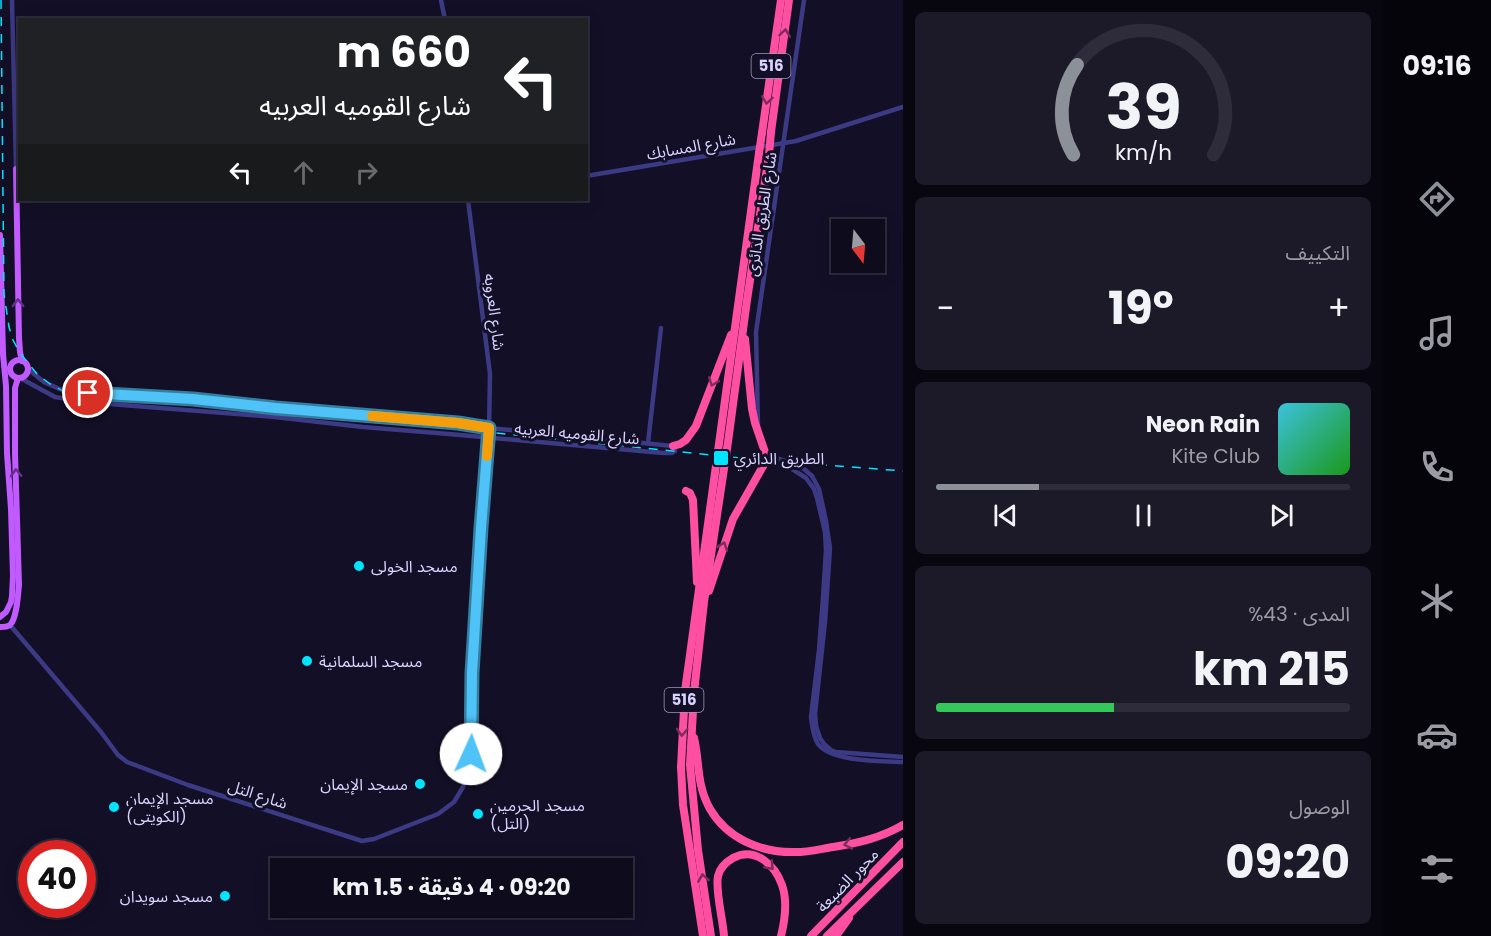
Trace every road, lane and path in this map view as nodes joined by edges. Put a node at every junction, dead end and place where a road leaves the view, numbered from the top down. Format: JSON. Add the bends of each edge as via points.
{"nodes":[{"id":1,"x":12,"y":0,"type":"edge"},
{"id":2,"x":441,"y":0,"type":"edge"},
{"id":3,"x":781,"y":0,"type":"edge"},
{"id":4,"x":789,"y":0,"type":"edge"},
{"id":5,"x":804,"y":0,"type":"edge"},
{"id":6,"x":445,"y":18,"type":"edge"},
{"id":7,"x":903,"y":107,"type":"edge"},
{"id":8,"x":784,"y":143,"type":"junction"},
{"id":9,"x":16,"y":169,"type":"joint"},
{"id":10,"x":588,"y":176,"type":"edge"},
{"id":11,"x":468,"y":201,"type":"edge"},
{"id":12,"x":0,"y":235,"type":"edge"},
{"id":13,"x":743,"y":299,"type":"junction"},
{"id":14,"x":661,"y":328,"type":"dead end"},
{"id":15,"x":739,"y":328,"type":"junction"},
{"id":16,"x":22,"y":361,"type":"junction"},
{"id":17,"x":7,"y":368,"type":"junction"},
{"id":18,"x":28,"y":369,"type":"junction"},
{"id":19,"x":19,"y":378,"type":"junction"},
{"id":20,"x":489,"y":428,"type":"junction"},
{"id":21,"x":759,"y":432,"type":"junction"},
{"id":22,"x":487,"y":437,"type":"junction"},
{"id":23,"x":648,"y":443,"type":"junction"},
{"id":24,"x":672,"y":450,"type":"junction"},
{"id":25,"x":7,"y":453,"type":"junction"},
{"id":26,"x":15,"y":453,"type":"junction"},
{"id":27,"x":766,"y":458,"type":"junction"},
{"id":28,"x":686,"y":491,"type":"dead end"},
{"id":29,"x":16,"y":576,"type":"junction"},
{"id":30,"x":701,"y":603,"type":"junction"},
{"id":31,"x":0,"y":616,"type":"edge"},
{"id":32,"x":10,"y":625,"type":"junction"},
{"id":33,"x":0,"y":627,"type":"edge"},
{"id":34,"x":692,"y":730,"type":"junction"},
{"id":35,"x":829,"y":750,"type":"junction"},
{"id":36,"x":903,"y":757,"type":"edge"},
{"id":37,"x":903,"y":762,"type":"edge"},
{"id":38,"x":449,"y":807,"type":"joint"},
{"id":39,"x":903,"y":825,"type":"edge"},
{"id":40,"x":903,"y":842,"type":"edge"},
{"id":41,"x":903,"y":862,"type":"edge"},
{"id":42,"x":851,"y":911,"type":"junction"},
{"id":43,"x":703,"y":936,"type":"edge"},
{"id":44,"x":711,"y":936,"type":"edge"},
{"id":45,"x":724,"y":936,"type":"edge"},
{"id":46,"x":781,"y":936,"type":"edge"},
{"id":47,"x":811,"y":936,"type":"edge"},
{"id":48,"x":827,"y":936,"type":"edge"},
{"id":49,"x":836,"y":936,"type":"edge"}],
"edges":[{"from":1,"to":9,"type":"street"},
{"from":2,"to":6,"type":"street"},
{"from":3,"to":13,"type":"highway","number":"516","one_way":true,"bridge":true},
{"from":13,"to":4,"type":"highway","number":"516","one_way":true,"bridge":true,"via":[[769,154]]},
{"from":5,"to":8,"type":"street","name":"شارع الطريق الدائرى"},
{"from":7,"to":8,"type":"street","name":"شارع المسابك"},
{"from":8,"to":10,"type":"street","name":"شارع المسابك"},
{"from":8,"to":21,"type":"street","name":"شارع الطريق الدائرى","via":[[756,332]]},
{"from":16,"to":9,"type":"main road","one_way":true},
{"from":11,"to":20,"type":"street","name":"شارع العروبه","via":[[489,364]]},
{"from":12,"to":17,"type":"main road","via":[[3,354]]},
{"from":13,"to":15,"type":"highway","number":"516"},
{"from":14,"to":23,"type":"street"},
{"from":15,"to":21,"type":"highway","via":[[748,362],[754,423]]},
{"from":15,"to":24,"type":"highway","one_way":true,"via":[[726,347],[696,426]]},
{"from":15,"to":30,"type":"highway","number":"516"},
{"from":16,"to":17,"type":"main road"},
{"from":16,"to":18,"type":"main road"},
{"from":17,"to":19,"type":"main road"},
{"from":17,"to":25,"type":"main road"},
{"from":18,"to":19,"type":"main road"},
{"from":18,"to":20,"type":"street","name":"شارع القوميه العربيه","via":[[50,386],[70,392],[193,399]]},
{"from":19,"to":22,"type":"street","name":"شارع القوميه العربيه","via":[[55,397],[84,402]]},
{"from":19,"to":26,"type":"main road","via":[[15,388]]},
{"from":20,"to":22,"type":"street","name":"شارع العروبه"},
{"from":20,"to":23,"type":"street","name":"شارع القوميه العربيه"},
{"from":21,"to":27,"type":"highway"},
{"from":22,"to":24,"type":"street","name":"شارع القوميه العربيه"},
{"from":22,"to":38,"type":"street","name":"شارع العروبه","via":[[480,502],[483,505],[471,754],[463,786]]},
{"from":23,"to":24,"type":"street","name":"شارع القوميه العربيه"},
{"from":25,"to":26,"type":"main road"},
{"from":25,"to":29,"type":"main road"},
{"from":29,"to":26,"type":"main road","one_way":true},
{"from":30,"to":27,"type":"highway","one_way":true,"via":[[713,580],[733,519]]},
{"from":27,"to":35,"type":"street","via":[[806,478],[818,498],[826,544],[811,717],[818,744]]},
{"from":28,"to":30,"type":"highway","via":[[693,500]]},
{"from":29,"to":31,"type":"main road","via":[[12,599]]},
{"from":29,"to":32,"type":"main road","via":[[17,602]]},
{"from":30,"to":34,"type":"highway","number":"516"},
{"from":30,"to":43,"type":"highway","number":"516","one_way":true,"via":[[685,692],[681,767]]},
{"from":32,"to":33,"type":"main road"},
{"from":32,"to":38,"type":"street","name":"شارع التل","via":[[127,762],[362,841]]},
{"from":39,"to":34,"type":"highway","one_way":true,"via":[[862,842],[794,853],[748,843],[724,827],[708,805]]},
{"from":44,"to":34,"type":"highway","number":"516","one_way":true,"via":[[693,810]]},
{"from":35,"to":36,"type":"street"},
{"from":35,"to":37,"type":"street","via":[[839,756]]},
{"from":40,"to":47,"type":"highway","name":"محور الضبعة"},
{"from":41,"to":42,"type":"highway","name":"محور الضبعة"},
{"from":42,"to":48,"type":"highway","name":"محور الضبعة"},
{"from":42,"to":49,"type":"highway"},
{"from":45,"to":46,"type":"highway","one_way":true,"via":[[717,880],[725,864],[743,854],[768,863],[784,890]]}]}
